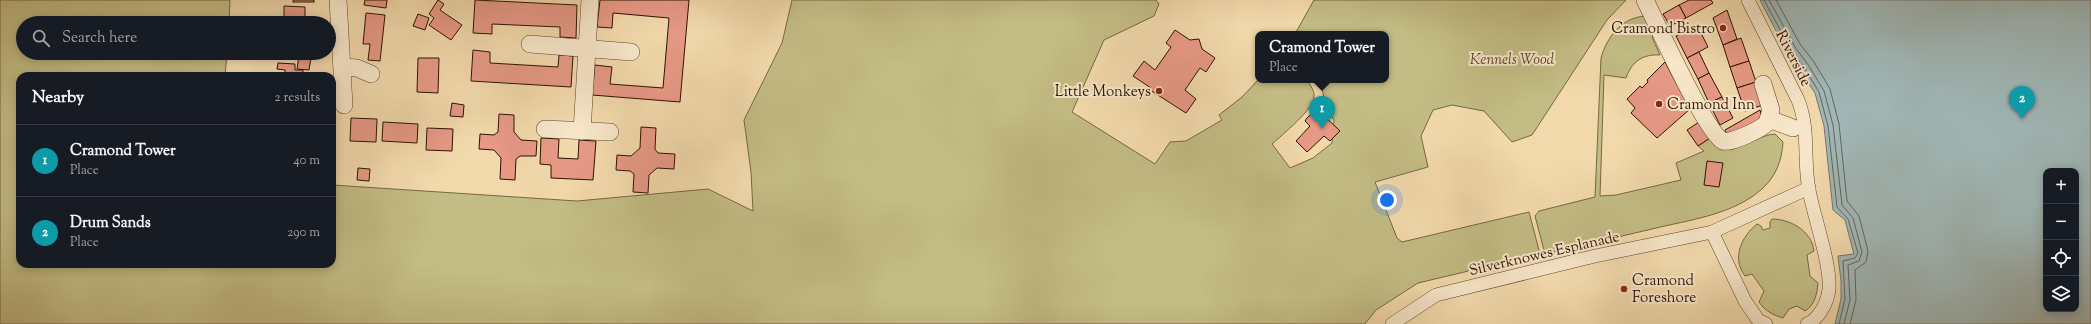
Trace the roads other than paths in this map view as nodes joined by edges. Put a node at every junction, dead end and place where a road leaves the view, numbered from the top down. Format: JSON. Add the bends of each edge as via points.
{"nodes":[{"id":1,"x":338,"y":0,"type":"edge"},
{"id":2,"x":590,"y":0,"type":"edge"},
{"id":3,"x":1645,"y":0,"type":"edge"},
{"id":4,"x":1748,"y":0,"type":"edge"},
{"id":5,"x":530,"y":44,"type":"dead end"},
{"id":6,"x":587,"y":47,"type":"junction"},
{"id":7,"x":631,"y":52,"type":"dead end"},
{"id":8,"x":342,"y":68,"type":"junction"},
{"id":9,"x":371,"y":74,"type":"dead end"},
{"id":10,"x":1763,"y":84,"type":"dead end"},
{"id":11,"x":344,"y":105,"type":"dead end"},
{"id":12,"x":1770,"y":119,"type":"junction"},
{"id":13,"x":545,"y":129,"type":"dead end"},
{"id":14,"x":1800,"y":130,"type":"junction"},
{"id":15,"x":582,"y":131,"type":"junction"},
{"id":16,"x":610,"y":132,"type":"dead end"},
{"id":17,"x":1809,"y":188,"type":"junction"},
{"id":18,"x":1712,"y":232,"type":"junction"},
{"id":19,"x":1392,"y":324,"type":"edge"},
{"id":20,"x":1766,"y":324,"type":"edge"},
{"id":21,"x":1807,"y":324,"type":"edge"}],
"edges":[{"from":1,"to":8,"type":"street"},
{"from":2,"to":6,"type":"street"},
{"from":3,"to":12,"type":"street","via":[[1686,84],[1718,137],[1725,142],[1733,140],[1764,125]]},
{"from":4,"to":14,"type":"street","name":"Riverside","via":[[1798,100],[1802,112]]},
{"from":5,"to":6,"type":"street"},
{"from":6,"to":7,"type":"street"},
{"from":6,"to":15,"type":"street"},
{"from":8,"to":9,"type":"street","via":[[357,68]]},
{"from":8,"to":11,"type":"street"},
{"from":10,"to":12,"type":"street","via":[[1771,110]]},
{"from":12,"to":14,"type":"street"},
{"from":13,"to":15,"type":"street"},
{"from":14,"to":17,"type":"street"},
{"from":15,"to":16,"type":"street"},
{"from":17,"to":18,"type":"street","name":"Silverknowes Esplanade"},
{"from":17,"to":21,"type":"street","via":[[1827,267],[1829,290],[1822,311]]},
{"from":18,"to":19,"type":"street","name":"Silverknowes Esplanade","via":[[1595,256],[1436,295]]},
{"from":18,"to":20,"type":"street","via":[[1745,300],[1758,320]]}]}
